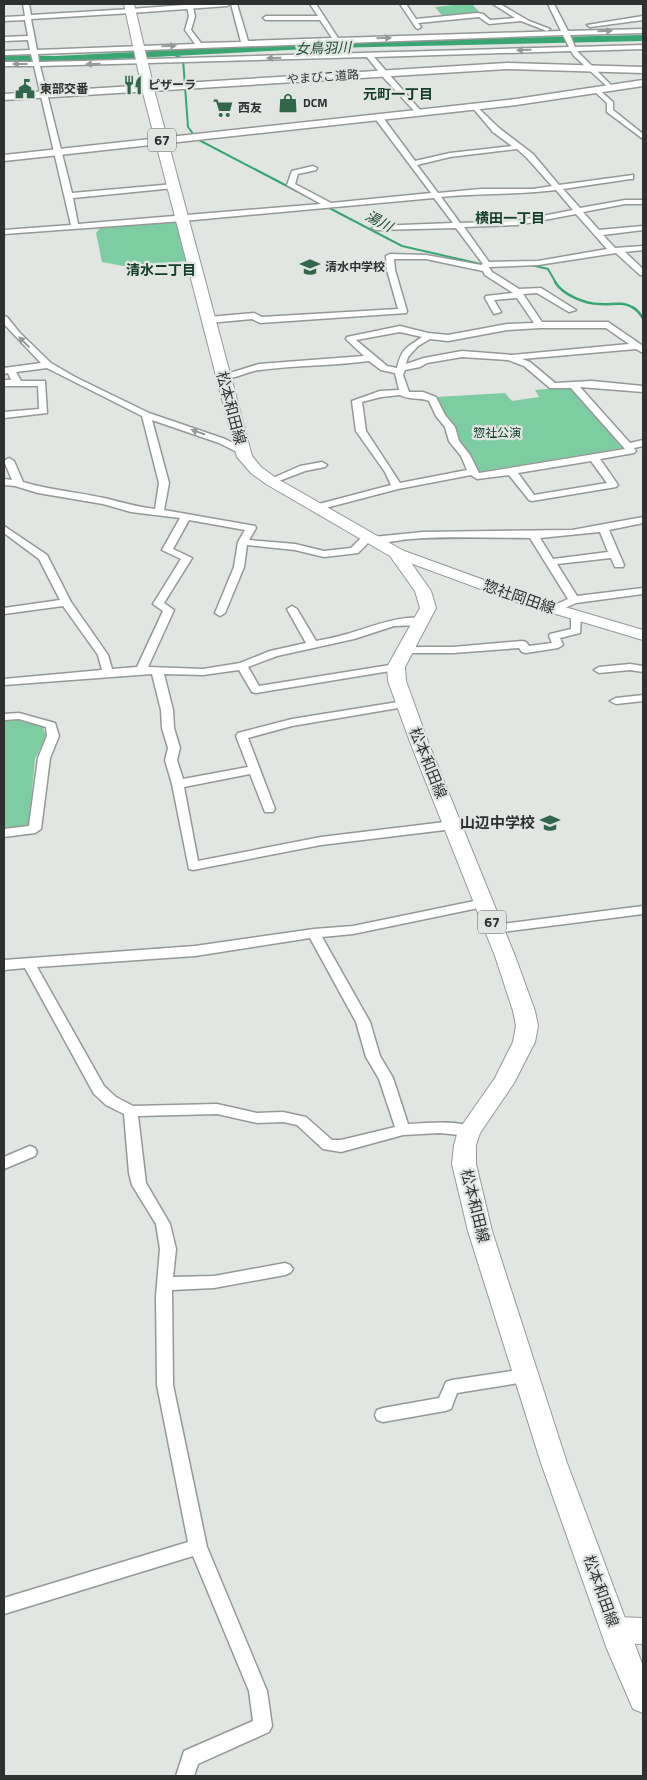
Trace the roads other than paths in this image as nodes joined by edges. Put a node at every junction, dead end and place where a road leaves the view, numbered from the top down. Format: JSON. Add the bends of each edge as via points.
{"nodes":[{"id":1,"x":26,"y":4,"type":"edge"},
{"id":2,"x":227,"y":4,"type":"edge"},
{"id":3,"x":234,"y":4,"type":"edge"},
{"id":4,"x":313,"y":4,"type":"edge"},
{"id":5,"x":403,"y":4,"type":"edge"},
{"id":6,"x":496,"y":4,"type":"edge"},
{"id":7,"x":551,"y":4,"type":"edge"},
{"id":8,"x":130,"y":7,"type":"edge"},
{"id":9,"x":190,"y":7,"type":"junction"},
{"id":10,"x":27,"y":18,"type":"junction"},
{"id":11,"x":266,"y":18,"type":"dead end"},
{"id":12,"x":322,"y":18,"type":"junction"},
{"id":13,"x":643,"y":18,"type":"edge"},
{"id":14,"x":4,"y":19,"type":"edge"},
{"id":15,"x":522,"y":19,"type":"junction"},
{"id":16,"x":414,"y":21,"type":"junction"},
{"id":17,"x":565,"y":30,"type":"junction"},
{"id":18,"x":643,"y":31,"type":"edge"},
{"id":19,"x":423,"y":37,"type":"junction"},
{"id":20,"x":32,"y":38,"type":"junction"},
{"id":21,"x":4,"y":39,"type":"edge"},
{"id":22,"x":336,"y":40,"type":"junction"},
{"id":23,"x":245,"y":43,"type":"junction"},
{"id":24,"x":199,"y":44,"type":"junction"},
{"id":25,"x":139,"y":47,"type":"junction"},
{"id":26,"x":643,"y":47,"type":"edge"},
{"id":27,"x":572,"y":48,"type":"junction"},
{"id":28,"x":4,"y":53,"type":"edge"},
{"id":29,"x":34,"y":53,"type":"junction"},
{"id":30,"x":370,"y":55,"type":"junction"},
{"id":31,"x":142,"y":62,"type":"junction"},
{"id":32,"x":4,"y":64,"type":"edge"},
{"id":33,"x":37,"y":64,"type":"junction"},
{"id":34,"x":592,"y":68,"type":"junction"},
{"id":35,"x":643,"y":70,"type":"edge"},
{"id":36,"x":383,"y":74,"type":"junction"},
{"id":37,"x":643,"y":83,"type":"edge"},
{"id":38,"x":611,"y":88,"type":"junction"},
{"id":39,"x":148,"y":89,"type":"junction"},
{"id":40,"x":596,"y":90,"type":"junction"},
{"id":41,"x":44,"y":95,"type":"junction"},
{"id":42,"x":4,"y":97,"type":"edge"},
{"id":43,"x":474,"y":106,"type":"junction"},
{"id":44,"x":418,"y":113,"type":"junction"},
{"id":45,"x":378,"y":117,"type":"junction"},
{"id":46,"x":643,"y":137,"type":"edge"},
{"id":47,"x":162,"y":140,"type":"junction"},
{"id":48,"x":519,"y":147,"type":"junction"},
{"id":49,"x":58,"y":152,"type":"junction"},
{"id":50,"x":4,"y":158,"type":"edge"},
{"id":51,"x":412,"y":164,"type":"junction"},
{"id":52,"x":313,"y":168,"type":"dead end"},
{"id":53,"x":630,"y":177,"type":"dead end"},
{"id":54,"x":174,"y":186,"type":"junction"},
{"id":55,"x":558,"y":187,"type":"junction"},
{"id":56,"x":434,"y":194,"type":"junction"},
{"id":57,"x":69,"y":196,"type":"junction"},
{"id":58,"x":643,"y":202,"type":"edge"},
{"id":59,"x":325,"y":205,"type":"junction"},
{"id":60,"x":578,"y":211,"type":"junction"},
{"id":61,"x":183,"y":220,"type":"junction"},
{"id":62,"x":457,"y":225,"type":"junction"},
{"id":63,"x":75,"y":227,"type":"junction"},
{"id":64,"x":376,"y":228,"type":"dead end"},
{"id":65,"x":643,"y":228,"type":"edge"},
{"id":66,"x":4,"y":232,"type":"edge"},
{"id":67,"x":596,"y":233,"type":"junction"},
{"id":68,"x":643,"y":248,"type":"edge"},
{"id":69,"x":615,"y":251,"type":"junction"},
{"id":70,"x":485,"y":266,"type":"junction"},
{"id":71,"x":643,"y":273,"type":"edge"},
{"id":72,"x":518,"y":293,"type":"junction"},
{"id":73,"x":572,"y":310,"type":"dead end"},
{"id":74,"x":497,"y":312,"type":"dead end"},
{"id":75,"x":4,"y":319,"type":"edge"},
{"id":76,"x":209,"y":320,"type":"junction"},
{"id":77,"x":540,"y":325,"type":"junction"},
{"id":78,"x":428,"y":336,"type":"junction"},
{"id":79,"x":641,"y":348,"type":"edge"},
{"id":80,"x":509,"y":357,"type":"junction"},
{"id":81,"x":370,"y":358,"type":"junction"},
{"id":82,"x":48,"y":365,"type":"junction"},
{"id":83,"x":401,"y":369,"type":"junction"},
{"id":84,"x":7,"y":370,"type":"edge"},
{"id":85,"x":222,"y":376,"type":"junction"},
{"id":86,"x":17,"y":382,"type":"junction"},
{"id":87,"x":4,"y":383,"type":"edge"},
{"id":88,"x":574,"y":386,"type":"junction"},
{"id":89,"x":643,"y":389,"type":"edge"},
{"id":90,"x":404,"y":392,"type":"junction"},
{"id":91,"x":4,"y":415,"type":"edge"},
{"id":92,"x":146,"y":415,"type":"junction"},
{"id":93,"x":643,"y":443,"type":"edge"},
{"id":94,"x":628,"y":446,"type":"junction"},
{"id":95,"x":242,"y":452,"type":"junction"},
{"id":96,"x":594,"y":458,"type":"junction"},
{"id":97,"x":9,"y":461,"type":"dead end"},
{"id":98,"x":322,"y":465,"type":"dead end"},
{"id":99,"x":511,"y":471,"type":"junction"},
{"id":100,"x":473,"y":472,"type":"junction"},
{"id":101,"x":271,"y":481,"type":"junction"},
{"id":102,"x":4,"y":482,"type":"edge"},
{"id":103,"x":16,"y":483,"type":"junction"},
{"id":104,"x":397,"y":486,"type":"junction"},
{"id":105,"x":318,"y":507,"type":"junction"},
{"id":106,"x":159,"y":512,"type":"junction"},
{"id":107,"x":186,"y":516,"type":"junction"},
{"id":108,"x":643,"y":520,"type":"edge"},
{"id":109,"x":4,"y":529,"type":"edge"},
{"id":110,"x":604,"y":529,"type":"junction"},
{"id":111,"x":533,"y":534,"type":"junction"},
{"id":112,"x":371,"y":539,"type":"junction"},
{"id":113,"x":243,"y":542,"type":"junction"},
{"id":114,"x":396,"y":553,"type":"junction"},
{"id":115,"x":615,"y":554,"type":"junction"},
{"id":116,"x":551,"y":562,"type":"junction"},
{"id":117,"x":619,"y":565,"type":"dead end"},
{"id":118,"x":643,"y":591,"type":"edge"},
{"id":119,"x":574,"y":600,"type":"junction"},
{"id":120,"x":66,"y":602,"type":"junction"},
{"id":121,"x":292,"y":609,"type":"dead end"},
{"id":122,"x":554,"y":609,"type":"junction"},
{"id":123,"x":4,"y":611,"type":"edge"},
{"id":124,"x":220,"y":613,"type":"dead end"},
{"id":125,"x":576,"y":616,"type":"junction"},
{"id":126,"x":421,"y":622,"type":"junction"},
{"id":127,"x":643,"y":635,"type":"edge"},
{"id":128,"x":313,"y":645,"type":"junction"},
{"id":129,"x":400,"y":658,"type":"junction"},
{"id":130,"x":242,"y":666,"type":"junction"},
{"id":131,"x":142,"y":670,"type":"junction"},
{"id":132,"x":158,"y":670,"type":"junction"},
{"id":133,"x":599,"y":670,"type":"dead end"},
{"id":134,"x":108,"y":673,"type":"junction"},
{"id":135,"x":642,"y":673,"type":"edge"},
{"id":136,"x":4,"y":682,"type":"edge"},
{"id":137,"x":643,"y":698,"type":"edge"},
{"id":138,"x":616,"y":702,"type":"dead end"},
{"id":139,"x":404,"y":704,"type":"junction"},
{"id":140,"x":4,"y":717,"type":"edge"},
{"id":141,"x":254,"y":770,"type":"junction"},
{"id":142,"x":178,"y":784,"type":"junction"},
{"id":143,"x":269,"y":809,"type":"dead end"},
{"id":144,"x":452,"y":824,"type":"junction"},
{"id":145,"x":4,"y":833,"type":"edge"},
{"id":146,"x":484,"y":903,"type":"junction"},
{"id":147,"x":643,"y":910,"type":"edge"},
{"id":148,"x":494,"y":930,"type":"junction"},
{"id":149,"x":314,"y":933,"type":"junction"},
{"id":150,"x":29,"y":963,"type":"junction"},
{"id":151,"x":4,"y":965,"type":"edge"},
{"id":152,"x":131,"y":1111,"type":"junction"},
{"id":153,"x":402,"y":1130,"type":"junction"},
{"id":154,"x":469,"y":1131,"type":"junction"},
{"id":155,"x":30,"y":1152,"type":"dead end"},
{"id":156,"x":4,"y":1164,"type":"edge"},
{"id":157,"x":285,"y":1269,"type":"dead end"},
{"id":158,"x":166,"y":1284,"type":"junction"},
{"id":159,"x":525,"y":1376,"type":"junction"},
{"id":160,"x":383,"y":1415,"type":"dead end"},
{"id":161,"x":198,"y":1547,"type":"junction"},
{"id":162,"x":4,"y":1606,"type":"edge"},
{"id":163,"x":615,"y":1630,"type":"junction"},
{"id":164,"x":643,"y":1631,"type":"edge"},
{"id":165,"x":643,"y":1699,"type":"edge"},
{"id":166,"x":185,"y":1776,"type":"edge"}],
"edges":[{"from":1,"to":10,"type":"street"},
{"from":2,"to":9,"type":"street"},
{"from":3,"to":23,"type":"street"},
{"from":4,"to":12,"type":"street"},
{"from":5,"to":16,"type":"street"},
{"from":6,"to":15,"type":"street"},
{"from":7,"to":17,"type":"street"},
{"from":8,"to":9,"type":"street"},
{"from":8,"to":10,"type":"street"},
{"from":8,"to":25,"type":"main road","name":"松本和田線","number":"67"},
{"from":9,"to":24,"type":"street","via":[[192,16],[188,30]]},
{"from":10,"to":14,"type":"street"},
{"from":10,"to":20,"type":"street"},
{"from":11,"to":12,"type":"street"},
{"from":12,"to":22,"type":"street"},
{"from":13,"to":17,"type":"street"},
{"from":15,"to":16,"type":"street","via":[[489,22],[477,14]]},
{"from":15,"to":17,"type":"street","via":[[534,27]]},
{"from":16,"to":19,"type":"street"},
{"from":17,"to":18,"type":"street","one_way":true},
{"from":17,"to":19,"type":"street"},
{"from":17,"to":27,"type":"street"},
{"from":22,"to":19,"type":"street","one_way":true},
{"from":20,"to":21,"type":"street"},
{"from":20,"to":29,"type":"street"},
{"from":22,"to":23,"type":"street"},
{"from":23,"to":24,"type":"street"},
{"from":25,"to":24,"type":"street","one_way":true},
{"from":25,"to":29,"type":"street"},
{"from":25,"to":31,"type":"main road","name":"松本和田線","number":"67"},
{"from":26,"to":27,"type":"street"},
{"from":27,"to":30,"type":"street","one_way":true},
{"from":27,"to":34,"type":"street","via":[[578,58]]},
{"from":28,"to":29,"type":"street"},
{"from":29,"to":33,"type":"street"},
{"from":30,"to":31,"type":"street","one_way":true},
{"from":30,"to":36,"type":"street"},
{"from":31,"to":33,"type":"street","one_way":true},
{"from":31,"to":39,"type":"main road","name":"松本和田線","number":"67"},
{"from":33,"to":32,"type":"street","one_way":true},
{"from":33,"to":41,"type":"street"},
{"from":34,"to":35,"type":"street","name":"やまびこ道路"},
{"from":34,"to":36,"type":"street","name":"やまびこ道路","via":[[524,66]]},
{"from":34,"to":38,"type":"street"},
{"from":36,"to":39,"type":"street","name":"やまびこ道路"},
{"from":36,"to":44,"type":"street"},
{"from":37,"to":38,"type":"street"},
{"from":38,"to":40,"type":"street"},
{"from":39,"to":41,"type":"street","name":"やまびこ道路"},
{"from":39,"to":47,"type":"main road","name":"松本和田線","number":"67"},
{"from":40,"to":43,"type":"street"},
{"from":40,"to":46,"type":"street","via":[[611,103],[609,111]]},
{"from":41,"to":42,"type":"street","name":"やまびこ道路"},
{"from":41,"to":49,"type":"street"},
{"from":43,"to":44,"type":"street"},
{"from":43,"to":48,"type":"street","via":[[496,130]]},
{"from":44,"to":45,"type":"street"},
{"from":45,"to":47,"type":"street"},
{"from":45,"to":51,"type":"street"},
{"from":47,"to":49,"type":"street"},
{"from":47,"to":54,"type":"main road","name":"松本和田線","number":"67"},
{"from":48,"to":51,"type":"street","via":[[450,155]]},
{"from":48,"to":55,"type":"street"},
{"from":49,"to":50,"type":"street"},
{"from":49,"to":57,"type":"street"},
{"from":51,"to":56,"type":"street"},
{"from":52,"to":59,"type":"street","via":[[293,175],[291,185]]},
{"from":53,"to":55,"type":"street"},
{"from":54,"to":57,"type":"street"},
{"from":54,"to":61,"type":"main road","name":"松本和田線","number":"67"},
{"from":55,"to":56,"type":"street","via":[[533,191]]},
{"from":55,"to":60,"type":"street"},
{"from":56,"to":59,"type":"street"},
{"from":56,"to":62,"type":"street"},
{"from":57,"to":63,"type":"street"},
{"from":58,"to":60,"type":"street"},
{"from":59,"to":61,"type":"street"},
{"from":60,"to":62,"type":"street","via":[[517,223]]},
{"from":60,"to":67,"type":"street"},
{"from":61,"to":63,"type":"street"},
{"from":61,"to":76,"type":"main road","name":"松本和田線","number":"67"},
{"from":62,"to":64,"type":"street"},
{"from":62,"to":70,"type":"street"},
{"from":63,"to":66,"type":"street"},
{"from":65,"to":67,"type":"street"},
{"from":67,"to":69,"type":"street"},
{"from":68,"to":69,"type":"street"},
{"from":69,"to":70,"type":"street","via":[[538,263]]},
{"from":69,"to":71,"type":"street"},
{"from":70,"to":72,"type":"street","via":[[488,273]]},
{"from":70,"to":76,"type":"street","via":[[426,257],[390,256],[390,270],[402,311]]},
{"from":72,"to":73,"type":"street","via":[[538,290]]},
{"from":72,"to":74,"type":"street","via":[[489,298]]},
{"from":72,"to":77,"type":"street"},
{"from":82,"to":75,"type":"street","one_way":true},
{"from":76,"to":85,"type":"main road","name":"松本和田線","number":"67"},
{"from":77,"to":78,"type":"street","via":[[507,327],[448,338]]},
{"from":77,"to":79,"type":"street","via":[[608,325]]},
{"from":78,"to":81,"type":"street","via":[[400,328],[350,339]]},
{"from":78,"to":83,"type":"street","via":[[404,356]]},
{"from":79,"to":80,"type":"street"},
{"from":80,"to":83,"type":"street","via":[[462,354]]},
{"from":80,"to":88,"type":"street","via":[[527,364],[553,386]]},
{"from":81,"to":83,"type":"street","via":[[384,368]]},
{"from":81,"to":85,"type":"street","via":[[259,367],[237,376]]},
{"from":82,"to":84,"type":"street"},
{"from":82,"to":92,"type":"street"},
{"from":83,"to":90,"type":"street","via":[[399,375]]},
{"from":84,"to":86,"type":"street"},
{"from":85,"to":95,"type":"main road","name":"松本和田線","number":"67"},
{"from":86,"to":87,"type":"street"},
{"from":86,"to":91,"type":"street","via":[[23,385],[42,383],[44,410]]},
{"from":88,"to":89,"type":"street","via":[[592,384]]},
{"from":88,"to":94,"type":"street"},
{"from":90,"to":100,"type":"street","via":[[405,395],[433,398]]},
{"from":90,"to":104,"type":"street","via":[[380,394],[358,401],[361,430]]},
{"from":95,"to":92,"type":"street","one_way":true,"via":[[222,441]]},
{"from":92,"to":106,"type":"street","via":[[164,483]]},
{"from":93,"to":94,"type":"street"},
{"from":94,"to":96,"type":"street","via":[[631,451]]},
{"from":95,"to":101,"type":"main road","name":"松本和田線","number":"67","via":[[256,470]]},
{"from":96,"to":99,"type":"street"},
{"from":96,"to":99,"type":"street","via":[[613,485],[532,498]]},
{"from":97,"to":103,"type":"street"},
{"from":98,"to":101,"type":"street","via":[[303,468]]},
{"from":99,"to":100,"type":"street","via":[[477,476]]},
{"from":100,"to":104,"type":"street"},
{"from":101,"to":105,"type":"main road","name":"松本和田線","number":"67"},
{"from":102,"to":103,"type":"street"},
{"from":103,"to":106,"type":"street","via":[[131,509]]},
{"from":104,"to":105,"type":"street"},
{"from":105,"to":112,"type":"main road","name":"松本和田線","number":"67"},
{"from":106,"to":107,"type":"street"},
{"from":107,"to":113,"type":"street","via":[[251,528]]},
{"from":107,"to":131,"type":"street","via":[[167,550],[187,558],[158,604],[170,610]]},
{"from":108,"to":110,"type":"street"},
{"from":109,"to":120,"type":"street","via":[[43,557]]},
{"from":110,"to":111,"type":"street"},
{"from":110,"to":115,"type":"street"},
{"from":111,"to":112,"type":"street"},
{"from":111,"to":116,"type":"street"},
{"from":112,"to":113,"type":"street","via":[[354,550],[324,554],[281,545]]},
{"from":112,"to":114,"type":"main road","name":"松本和田線","number":"67"},
{"from":113,"to":124,"type":"street","via":[[239,567]]},
{"from":114,"to":122,"type":"main road","name":"惣社岡田線"},
{"from":114,"to":126,"type":"main road","name":"松本和田線","number":"67","via":[[424,591],[428,608]]},
{"from":115,"to":116,"type":"street"},
{"from":115,"to":117,"type":"street"},
{"from":116,"to":119,"type":"street"},
{"from":118,"to":119,"type":"street"},
{"from":119,"to":122,"type":"street"},
{"from":120,"to":123,"type":"street"},
{"from":120,"to":134,"type":"street","via":[[103,655]]},
{"from":121,"to":128,"type":"street"},
{"from":122,"to":125,"type":"main road","name":"惣社岡田線"},
{"from":125,"to":127,"type":"main road","name":"惣社岡田線"},
{"from":125,"to":129,"type":"street","via":[[576,631],[554,636],[558,645],[526,650],[522,644]]},
{"from":126,"to":128,"type":"street","via":[[393,623]]},
{"from":126,"to":129,"type":"main road","name":"松本和田線","number":"67"},
{"from":128,"to":130,"type":"street","via":[[274,652]]},
{"from":129,"to":130,"type":"street","via":[[256,690]]},
{"from":129,"to":139,"type":"main road","name":"松本和田線","number":"67","via":[[397,681]]},
{"from":130,"to":132,"type":"street","via":[[203,672]]},
{"from":131,"to":132,"type":"street"},
{"from":131,"to":134,"type":"street"},
{"from":132,"to":142,"type":"street","via":[[174,748],[171,760]]},
{"from":133,"to":135,"type":"street","via":[[630,668]]},
{"from":134,"to":136,"type":"street"},
{"from":137,"to":138,"type":"street"},
{"from":139,"to":141,"type":"street","via":[[292,723],[242,736]]},
{"from":139,"to":144,"type":"main road","name":"松本和田線","number":"67"},
{"from":140,"to":145,"type":"street","via":[[20,716],[50,725],[53,736],[44,758],[35,829]]},
{"from":141,"to":142,"type":"street"},
{"from":141,"to":143,"type":"street"},
{"from":142,"to":144,"type":"street","via":[[193,866],[322,841]]},
{"from":144,"to":146,"type":"main road","name":"松本和田線","number":"67"},
{"from":146,"to":148,"type":"main road","name":"松本和田線","number":"67"},
{"from":146,"to":149,"type":"street","via":[[353,930]]},
{"from":147,"to":148,"type":"street"},
{"from":148,"to":154,"type":"main road","name":"松本和田線","number":"67","via":[[519,992],[527,1026],[516,1060]]},
{"from":149,"to":150,"type":"street","via":[[195,951]]},
{"from":149,"to":153,"type":"street","via":[[363,1022],[373,1057],[386,1078]]},
{"from":150,"to":151,"type":"street"},
{"from":150,"to":152,"type":"street","via":[[100,1090],[111,1101]]},
{"from":152,"to":153,"type":"street","via":[[217,1109],[256,1118],[283,1117],[300,1121],[328,1145],[341,1146]]},
{"from":152,"to":158,"type":"street","via":[[139,1185],[163,1224],[168,1249]]},
{"from":153,"to":154,"type":"street","via":[[440,1128]]},
{"from":154,"to":159,"type":"main road","name":"松本和田線","number":"67","via":[[464,1164],[480,1230]]},
{"from":155,"to":156,"type":"street"},
{"from":157,"to":158,"type":"street","via":[[214,1282]]},
{"from":158,"to":161,"type":"street","via":[[165,1385]]},
{"from":159,"to":160,"type":"street","via":[[452,1387],[445,1404]]},
{"from":159,"to":163,"type":"main road","name":"松本和田線","number":"67"},
{"from":161,"to":162,"type":"street"},
{"from":161,"to":166,"type":"street","via":[[258,1691],[263,1726],[191,1758]]},
{"from":163,"to":164,"type":"main road"},
{"from":163,"to":165,"type":"main road","name":"松本和田線","number":"67"}]}
